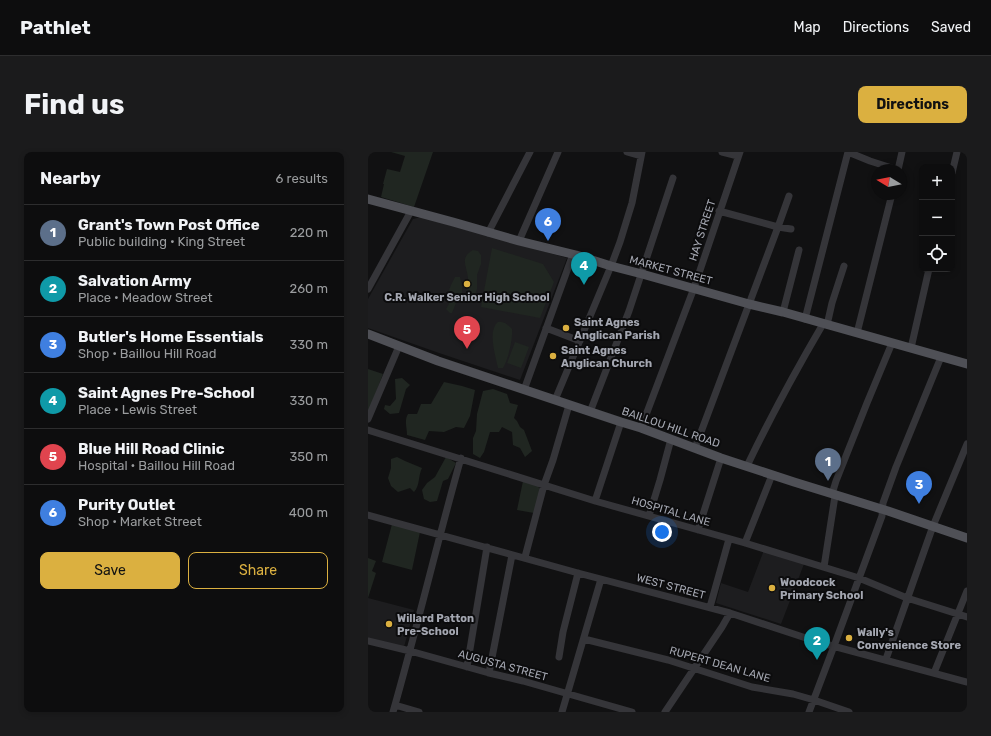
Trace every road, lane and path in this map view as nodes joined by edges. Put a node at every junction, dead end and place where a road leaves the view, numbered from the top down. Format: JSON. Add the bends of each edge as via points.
{"nodes":[{"id":1,"x":530,"y":152,"type":"edge"},
{"id":2,"x":558,"y":152,"type":"edge"},
{"id":3,"x":627,"y":152,"type":"edge"},
{"id":4,"x":722,"y":152,"type":"edge"},
{"id":5,"x":848,"y":152,"type":"edge"},
{"id":6,"x":902,"y":152,"type":"edge"},
{"id":7,"x":957,"y":152,"type":"edge"},
{"id":8,"x":641,"y":154,"type":"edge"},
{"id":9,"x":739,"y":154,"type":"edge"},
{"id":10,"x":879,"y":164,"type":"edge"},
{"id":11,"x":899,"y":164,"type":"edge"},
{"id":12,"x":954,"y":164,"type":"edge"},
{"id":13,"x":673,"y":178,"type":"dead end"},
{"id":14,"x":789,"y":196,"type":"dead end"},
{"id":15,"x":368,"y":199,"type":"edge"},
{"id":16,"x":890,"y":200,"type":"edge"},
{"id":17,"x":411,"y":211,"type":"junction"},
{"id":18,"x":719,"y":211,"type":"junction"},
{"id":19,"x":778,"y":228,"type":"junction"},
{"id":20,"x":791,"y":229,"type":"dead end"},
{"id":21,"x":488,"y":233,"type":"junction"},
{"id":22,"x":519,"y":241,"type":"junction"},
{"id":23,"x":799,"y":250,"type":"dead end"},
{"id":24,"x":573,"y":254,"type":"junction"},
{"id":25,"x":611,"y":266,"type":"junction"},
{"id":26,"x":844,"y":266,"type":"dead end"},
{"id":27,"x":928,"y":272,"type":"edge"},
{"id":28,"x":642,"y":274,"type":"junction"},
{"id":29,"x":694,"y":288,"type":"junction"},
{"id":30,"x":368,"y":289,"type":"edge"},
{"id":31,"x":749,"y":304,"type":"junction"},
{"id":32,"x":783,"y":312,"type":"junction"},
{"id":33,"x":805,"y":319,"type":"junction"},
{"id":34,"x":825,"y":324,"type":"junction"},
{"id":35,"x":546,"y":328,"type":"junction"},
{"id":36,"x":857,"y":333,"type":"junction"},
{"id":37,"x":368,"y":334,"type":"edge"},
{"id":38,"x":580,"y":341,"type":"junction"},
{"id":39,"x":892,"y":343,"type":"junction"},
{"id":40,"x":399,"y":346,"type":"junction"},
{"id":41,"x":911,"y":348,"type":"junction"},
{"id":42,"x":941,"y":357,"type":"junction"},
{"id":43,"x":966,"y":361,"type":"edge"},
{"id":44,"x":524,"y":390,"type":"junction"},
{"id":45,"x":555,"y":400,"type":"junction"},
{"id":46,"x":569,"y":405,"type":"junction"},
{"id":47,"x":590,"y":412,"type":"junction"},
{"id":48,"x":368,"y":419,"type":"edge"},
{"id":49,"x":621,"y":422,"type":"junction"},
{"id":50,"x":641,"y":428,"type":"junction"},
{"id":51,"x":368,"y":430,"type":"edge"},
{"id":52,"x":671,"y":439,"type":"junction"},
{"id":53,"x":967,"y":444,"type":"edge"},
{"id":54,"x":695,"y":448,"type":"junction"},
{"id":55,"x":461,"y":458,"type":"junction"},
{"id":56,"x":722,"y":458,"type":"junction"},
{"id":57,"x":747,"y":466,"type":"junction"},
{"id":58,"x":772,"y":475,"type":"junction"},
{"id":59,"x":544,"y":485,"type":"junction"},
{"id":60,"x":833,"y":495,"type":"junction"},
{"id":61,"x":595,"y":501,"type":"junction"},
{"id":62,"x":883,"y":510,"type":"junction"},
{"id":63,"x":368,"y":515,"type":"edge"},
{"id":64,"x":649,"y":516,"type":"junction"},
{"id":65,"x":933,"y":526,"type":"junction"},
{"id":66,"x":698,"y":530,"type":"junction"},
{"id":67,"x":440,"y":534,"type":"junction"},
{"id":68,"x":967,"y":538,"type":"edge"},
{"id":69,"x":729,"y":539,"type":"junction"},
{"id":70,"x":745,"y":543,"type":"junction"},
{"id":71,"x":487,"y":547,"type":"junction"},
{"id":72,"x":512,"y":554,"type":"junction"},
{"id":73,"x":525,"y":557,"type":"junction"},
{"id":74,"x":824,"y":567,"type":"junction"},
{"id":75,"x":578,"y":573,"type":"junction"},
{"id":76,"x":601,"y":578,"type":"junction"},
{"id":77,"x":859,"y":578,"type":"junction"},
{"id":78,"x":967,"y":591,"type":"edge"},
{"id":79,"x":907,"y":598,"type":"junction"},
{"id":80,"x":710,"y":607,"type":"junction"},
{"id":81,"x":730,"y":612,"type":"junction"},
{"id":82,"x":958,"y":614,"type":"junction"},
{"id":83,"x":967,"y":617,"type":"edge"},
{"id":84,"x":584,"y":638,"type":"junction"},
{"id":85,"x":368,"y":641,"type":"edge"},
{"id":86,"x":834,"y":646,"type":"junction"},
{"id":87,"x":410,"y":651,"type":"junction"},
{"id":88,"x":558,"y":657,"type":"dead end"},
{"id":89,"x":886,"y":659,"type":"junction"},
{"id":90,"x":467,"y":667,"type":"junction"},
{"id":91,"x":693,"y":668,"type":"junction"},
{"id":92,"x":489,"y":673,"type":"junction"},
{"id":93,"x":934,"y":673,"type":"junction"},
{"id":94,"x":967,"y":682,"type":"edge"},
{"id":95,"x":567,"y":694,"type":"junction"},
{"id":96,"x":814,"y":700,"type":"junction"},
{"id":97,"x":394,"y":708,"type":"edge"},
{"id":98,"x":608,"y":709,"type":"edge"},
{"id":99,"x":419,"y":712,"type":"edge"},
{"id":100,"x":562,"y":712,"type":"edge"},
{"id":101,"x":632,"y":712,"type":"edge"},
{"id":102,"x":665,"y":712,"type":"edge"},
{"id":103,"x":809,"y":712,"type":"edge"},
{"id":104,"x":849,"y":712,"type":"edge"}],
"edges":[{"from":1,"to":21,"type":"street"},
{"from":2,"to":22,"type":"street"},
{"from":3,"to":8,"type":"street"},
{"from":4,"to":9,"type":"street"},
{"from":5,"to":10,"type":"street"},
{"from":5,"to":33,"type":"street"},
{"from":6,"to":11,"type":"street"},
{"from":7,"to":12,"type":"street"},
{"from":8,"to":25,"type":"street","via":[[630,210]]},
{"from":9,"to":18,"type":"street","name":"HAY STREET"},
{"from":13,"to":28,"type":"street"},
{"from":14,"to":19,"type":"street"},
{"from":15,"to":17,"type":"main road","name":"MARKET STREET"},
{"from":16,"to":36,"type":"street"},
{"from":17,"to":21,"type":"main road","name":"MARKET STREET"},
{"from":17,"to":30,"type":"street"},
{"from":18,"to":19,"type":"street"},
{"from":18,"to":29,"type":"street","name":"HAY STREET"},
{"from":19,"to":20,"type":"street"},
{"from":19,"to":31,"type":"street"},
{"from":21,"to":22,"type":"main road","name":"MARKET STREET"},
{"from":22,"to":24,"type":"main road","name":"MARKET STREET"},
{"from":23,"to":32,"type":"street"},
{"from":24,"to":25,"type":"main road","name":"MARKET STREET"},
{"from":24,"to":35,"type":"street"},
{"from":25,"to":28,"type":"main road","name":"MARKET STREET"},
{"from":25,"to":38,"type":"street"},
{"from":26,"to":34,"type":"street"},
{"from":27,"to":41,"type":"street"},
{"from":28,"to":29,"type":"main road","name":"MARKET STREET"},
{"from":28,"to":47,"type":"street"},
{"from":29,"to":31,"type":"main road","name":"MARKET STREET"},
{"from":29,"to":50,"type":"street","name":"HAY STREET"},
{"from":31,"to":32,"type":"main road","name":"MARKET STREET"},
{"from":31,"to":54,"type":"street"},
{"from":32,"to":33,"type":"main road","name":"MARKET STREET"},
{"from":33,"to":34,"type":"main road","name":"MARKET STREET"},
{"from":34,"to":36,"type":"main road","name":"MARKET STREET"},
{"from":34,"to":57,"type":"street","via":[[766,425]]},
{"from":35,"to":38,"type":"street"},
{"from":35,"to":44,"type":"street"},
{"from":36,"to":39,"type":"main road","name":"MARKET STREET"},
{"from":37,"to":40,"type":"main road","name":"BAILLOU HILL ROAD"},
{"from":38,"to":45,"type":"street"},
{"from":39,"to":41,"type":"main road","name":"MARKET STREET"},
{"from":39,"to":60,"type":"street","via":[[836,481]]},
{"from":40,"to":44,"type":"main road","name":"BAILLOU HILL ROAD"},
{"from":40,"to":48,"type":"street"},
{"from":41,"to":42,"type":"main road","name":"MARKET STREET"},
{"from":42,"to":43,"type":"main road","name":"MARKET STREET"},
{"from":42,"to":62,"type":"street","via":[[896,467],[883,503]]},
{"from":44,"to":45,"type":"main road","name":"BAILLOU HILL ROAD"},
{"from":45,"to":46,"type":"main road","name":"BAILLOU HILL ROAD"},
{"from":46,"to":47,"type":"main road","name":"BAILLOU HILL ROAD"},
{"from":46,"to":59,"type":"street"},
{"from":47,"to":49,"type":"main road","name":"BAILLOU HILL ROAD"},
{"from":49,"to":50,"type":"main road","name":"BAILLOU HILL ROAD"},
{"from":49,"to":61,"type":"street"},
{"from":50,"to":52,"type":"main road","name":"BAILLOU HILL ROAD"},
{"from":51,"to":55,"type":"street","name":"HOSPITAL LANE"},
{"from":52,"to":54,"type":"main road","name":"BAILLOU HILL ROAD"},
{"from":52,"to":64,"type":"street"},
{"from":53,"to":65,"type":"street"},
{"from":54,"to":56,"type":"main road","name":"BAILLOU HILL ROAD"},
{"from":55,"to":59,"type":"street","name":"HOSPITAL LANE"},
{"from":55,"to":67,"type":"street"},
{"from":56,"to":57,"type":"main road","name":"BAILLOU HILL ROAD"},
{"from":56,"to":66,"type":"street"},
{"from":57,"to":58,"type":"main road","name":"BAILLOU HILL ROAD"},
{"from":58,"to":60,"type":"main road","name":"BAILLOU HILL ROAD"},
{"from":58,"to":70,"type":"street"},
{"from":59,"to":61,"type":"street","name":"HOSPITAL LANE"},
{"from":59,"to":73,"type":"street"},
{"from":60,"to":62,"type":"main road","name":"BAILLOU HILL ROAD"},
{"from":60,"to":74,"type":"street"},
{"from":61,"to":64,"type":"street","name":"HOSPITAL LANE"},
{"from":62,"to":65,"type":"main road","name":"BAILLOU HILL ROAD"},
{"from":62,"to":77,"type":"street"},
{"from":63,"to":67,"type":"street","name":"WEST STREET"},
{"from":64,"to":66,"type":"street","name":"HOSPITAL LANE"},
{"from":65,"to":68,"type":"main road","name":"BAILLOU HILL ROAD"},
{"from":65,"to":79,"type":"street"},
{"from":66,"to":69,"type":"street","name":"HOSPITAL LANE"},
{"from":67,"to":71,"type":"street","name":"WEST STREET"},
{"from":67,"to":87,"type":"street"},
{"from":69,"to":70,"type":"street","name":"HOSPITAL LANE"},
{"from":69,"to":80,"type":"street"},
{"from":70,"to":74,"type":"street","name":"HOSPITAL LANE"},
{"from":71,"to":72,"type":"street","name":"WEST STREET"},
{"from":71,"to":90,"type":"street"},
{"from":72,"to":73,"type":"street","name":"WEST STREET"},
{"from":72,"to":92,"type":"street"},
{"from":73,"to":75,"type":"street","name":"WEST STREET"},
{"from":74,"to":77,"type":"street","name":"HOSPITAL LANE"},
{"from":75,"to":76,"type":"street","name":"WEST STREET"},
{"from":75,"to":88,"type":"street"},
{"from":76,"to":80,"type":"street","name":"WEST STREET"},
{"from":76,"to":84,"type":"street"},
{"from":77,"to":79,"type":"street","name":"HOSPITAL LANE"},
{"from":77,"to":86,"type":"street"},
{"from":78,"to":82,"type":"street"},
{"from":79,"to":82,"type":"street","name":"HOSPITAL LANE"},
{"from":79,"to":89,"type":"street"},
{"from":80,"to":81,"type":"street","name":"WEST STREET"},
{"from":81,"to":86,"type":"street","name":"WEST STREET"},
{"from":81,"to":91,"type":"street"},
{"from":82,"to":83,"type":"street","name":"HOSPITAL LANE"},
{"from":82,"to":93,"type":"street"},
{"from":84,"to":91,"type":"street","name":"RUPERT DEAN LANE"},
{"from":84,"to":95,"type":"street"},
{"from":85,"to":87,"type":"street","name":"AUGUSTA STREET"},
{"from":86,"to":89,"type":"street","name":"WEST STREET"},
{"from":86,"to":96,"type":"street"},
{"from":87,"to":90,"type":"street","name":"AUGUSTA STREET"},
{"from":87,"to":97,"type":"street"},
{"from":89,"to":93,"type":"street","name":"WEST STREET"},
{"from":90,"to":92,"type":"street","name":"AUGUSTA STREET"},
{"from":91,"to":96,"type":"street","name":"RUPERT DEAN LANE","via":[[752,687]]},
{"from":91,"to":102,"type":"street"},
{"from":92,"to":95,"type":"street","name":"AUGUSTA STREET"},
{"from":93,"to":94,"type":"street","name":"WEST STREET"},
{"from":95,"to":98,"type":"street","name":"AUGUSTA STREET"},
{"from":95,"to":100,"type":"street"},
{"from":96,"to":103,"type":"street"},
{"from":96,"to":104,"type":"street","name":"RUPERT DEAN LANE"},
{"from":97,"to":99,"type":"street"},
{"from":98,"to":101,"type":"street","name":"AUGUSTA STREET"}]}
